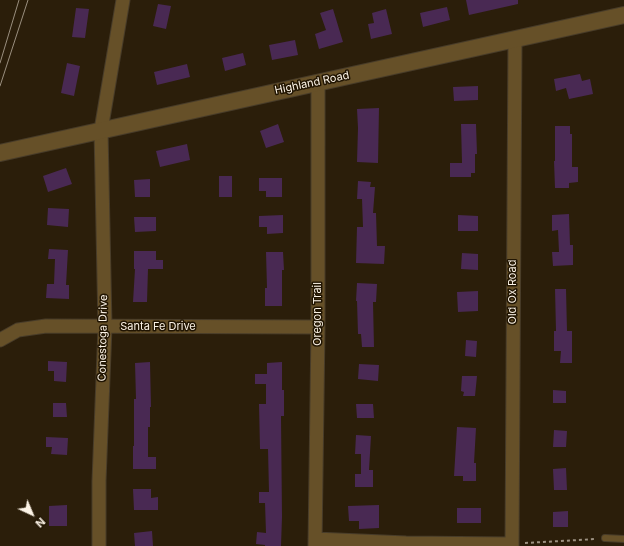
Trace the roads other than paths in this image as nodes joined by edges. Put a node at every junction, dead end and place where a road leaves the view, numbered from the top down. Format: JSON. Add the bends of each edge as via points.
{"nodes":[{"id":1,"x":123,"y":0,"type":"edge"},
{"id":2,"x":624,"y":15,"type":"edge"},
{"id":3,"x":515,"y":39,"type":"junction"},
{"id":4,"x":318,"y":82,"type":"junction"},
{"id":5,"x":101,"y":130,"type":"junction"},
{"id":6,"x":0,"y":153,"type":"edge"},
{"id":7,"x":105,"y":327,"type":"junction"},
{"id":8,"x":318,"y":327,"type":"junction"},
{"id":9,"x":0,"y":340,"type":"edge"},
{"id":10,"x":605,"y":538,"type":"road end"},
{"id":11,"x":624,"y":539,"type":"edge"},
{"id":12,"x":315,"y":542,"type":"edge"},
{"id":13,"x":512,"y":545,"type":"edge"},
{"id":14,"x":99,"y":546,"type":"edge"}],
"edges":[{"from":1,"to":5,"type":"street","name":"Conestoga Drive"},
{"from":2,"to":3,"type":"street","name":"Highland Road"},
{"from":3,"to":4,"type":"street","name":"Highland Road"},
{"from":3,"to":13,"type":"street","name":"Old Ox Road"},
{"from":4,"to":5,"type":"street","name":"Highland Road"},
{"from":4,"to":8,"type":"street","name":"Oregon Trail"},
{"from":5,"to":6,"type":"street","name":"Highland Road"},
{"from":5,"to":7,"type":"street","name":"Conestoga Drive"},
{"from":7,"to":8,"type":"street","name":"Santa Fe Drive"},
{"from":7,"to":9,"type":"street","name":"Santa Fe Drive","via":[[46,326],[18,330]]},
{"from":7,"to":14,"type":"street","name":"Conestoga Drive"},
{"from":8,"to":12,"type":"street","name":"Oregon Trail"},
{"from":10,"to":11,"type":"lane"},
{"from":12,"to":13,"type":"street"}]}
